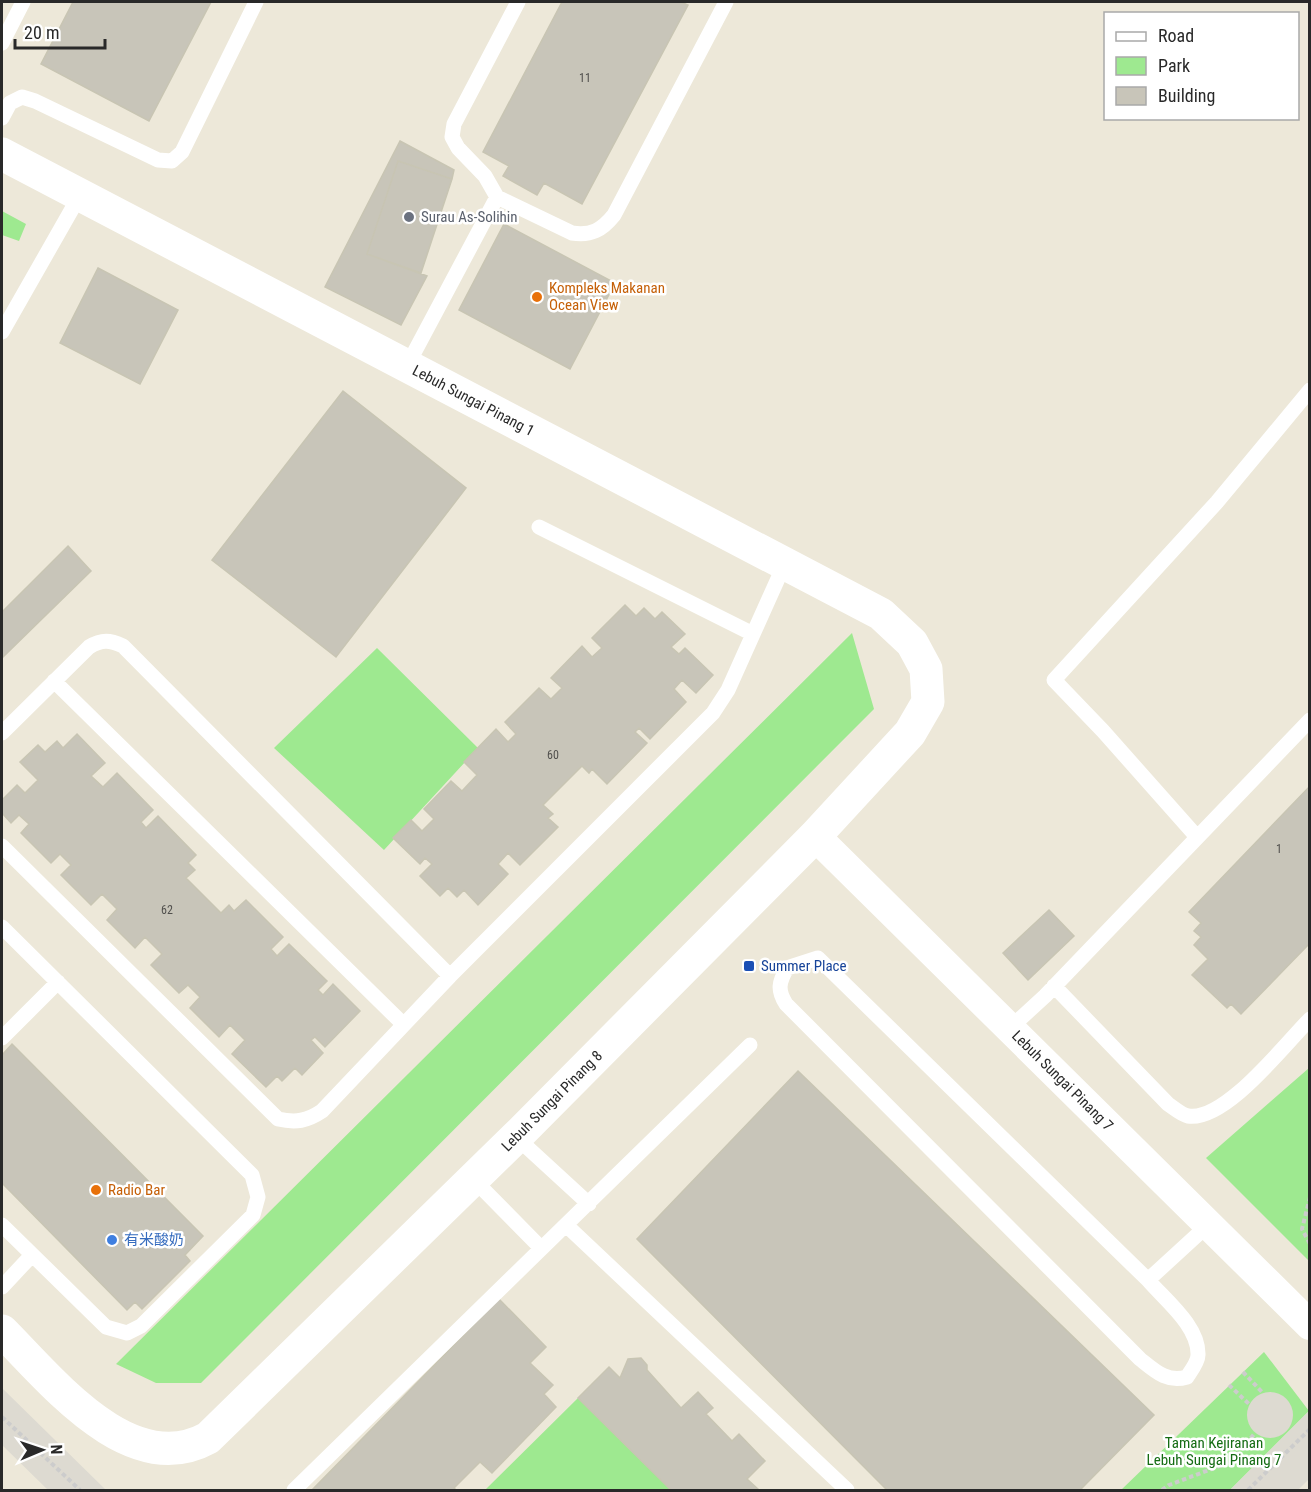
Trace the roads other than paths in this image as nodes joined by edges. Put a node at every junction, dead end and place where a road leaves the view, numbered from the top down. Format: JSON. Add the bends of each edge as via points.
{"nodes":[{"id":1,"x":23,"y":2,"type":"edge"},
{"id":2,"x":256,"y":2,"type":"edge"},
{"id":3,"x":518,"y":2,"type":"edge"},
{"id":4,"x":726,"y":2,"type":"edge"},
{"id":5,"x":2,"y":43,"type":"edge"},
{"id":6,"x":2,"y":118,"type":"edge"},
{"id":7,"x":2,"y":154,"type":"edge"},
{"id":8,"x":80,"y":195,"type":"junction"},
{"id":9,"x":497,"y":197,"type":"junction"},
{"id":10,"x":2,"y":332,"type":"edge"},
{"id":11,"x":407,"y":366,"type":"junction"},
{"id":12,"x":1310,"y":390,"type":"edge"},
{"id":13,"x":539,"y":527,"type":"dead end"},
{"id":14,"x":785,"y":563,"type":"junction"},
{"id":15,"x":753,"y":634,"type":"junction"},
{"id":16,"x":926,"y":669,"type":"joint"},
{"id":17,"x":54,"y":681,"type":"junction"},
{"id":18,"x":1310,"y":720,"type":"edge"},
{"id":19,"x":2,"y":734,"type":"edge"},
{"id":20,"x":815,"y":837,"type":"junction"},
{"id":21,"x":1197,"y":837,"type":"junction"},
{"id":22,"x":2,"y":846,"type":"edge"},
{"id":23,"x":2,"y":927,"type":"edge"},
{"id":24,"x":450,"y":976,"type":"junction"},
{"id":25,"x":58,"y":982,"type":"junction"},
{"id":26,"x":1054,"y":986,"type":"junction"},
{"id":27,"x":1310,"y":1019,"type":"edge"},
{"id":28,"x":403,"y":1024,"type":"junction"},
{"id":29,"x":1009,"y":1029,"type":"junction"},
{"id":30,"x":2,"y":1038,"type":"edge"},
{"id":31,"x":750,"y":1045,"type":"dead end"},
{"id":32,"x":516,"y":1137,"type":"junction"},
{"id":33,"x":473,"y":1179,"type":"junction"},
{"id":34,"x":589,"y":1204,"type":"junction"},
{"id":35,"x":2,"y":1225,"type":"edge"},
{"id":36,"x":566,"y":1225,"type":"junction"},
{"id":37,"x":1208,"y":1225,"type":"junction"},
{"id":38,"x":540,"y":1247,"type":"junction"},
{"id":39,"x":32,"y":1255,"type":"junction"},
{"id":40,"x":1148,"y":1280,"type":"junction"},
{"id":41,"x":2,"y":1287,"type":"edge"},
{"id":42,"x":1310,"y":1325,"type":"edge"},
{"id":43,"x":2,"y":1330,"type":"edge"},
{"id":44,"x":294,"y":1491,"type":"edge"},
{"id":45,"x":847,"y":1491,"type":"edge"}],
"edges":[{"from":1,"to":5,"type":"lane"},
{"from":2,"to":6,"type":"lane","via":[[182,152],[172,161],[158,160],[22,97],[10,103]]},
{"from":3,"to":9,"type":"lane","via":[[454,124],[452,137]]},
{"from":4,"to":9,"type":"lane","via":[[606,224],[585,236],[572,233]]},
{"from":7,"to":8,"type":"street","name":"Lebuh Sungai Pinang 1"},
{"from":8,"to":10,"type":"lane"},
{"from":8,"to":11,"type":"street","name":"Lebuh Sungai Pinang 1"},
{"from":9,"to":11,"type":"lane"},
{"from":11,"to":14,"type":"street","name":"Lebuh Sungai Pinang 1"},
{"from":12,"to":21,"type":"lane","via":[[1217,502],[1054,680]]},
{"from":13,"to":15,"type":"lane"},
{"from":14,"to":15,"type":"lane"},
{"from":14,"to":16,"type":"street","name":"Lebuh Sungai Pinang 1","via":[[881,614],[912,643]]},
{"from":15,"to":24,"type":"lane","via":[[728,690],[712,713]]},
{"from":16,"to":20,"type":"street","name":"Lebuh Sungai Pinang 8","via":[[928,702],[910,733]]},
{"from":17,"to":19,"type":"lane"},
{"from":17,"to":24,"type":"lane","via":[[89,646],[110,640],[123,646]]},
{"from":17,"to":28,"type":"lane"},
{"from":18,"to":21,"type":"lane"},
{"from":20,"to":29,"type":"street","name":"Lebuh Sungai Pinang 7"},
{"from":20,"to":32,"type":"street","name":"Lebuh Sungai Pinang 8"},
{"from":21,"to":26,"type":"lane"},
{"from":22,"to":28,"type":"lane","via":[[278,1119],[309,1119],[322,1110]]},
{"from":23,"to":25,"type":"lane"},
{"from":24,"to":28,"type":"lane"},
{"from":25,"to":30,"type":"lane"},
{"from":25,"to":39,"type":"lane","via":[[252,1175],[258,1197],[253,1215],[141,1326],[126,1333],[106,1327]]},
{"from":26,"to":27,"type":"lane","via":[[1168,1104],[1187,1116],[1213,1113],[1232,1100]]},
{"from":26,"to":29,"type":"lane"},
{"from":29,"to":37,"type":"street","name":"Lebuh Sungai Pinang 7"},
{"from":31,"to":34,"type":"lane"},
{"from":32,"to":33,"type":"street","name":"Lebuh Sungai Pinang 8"},
{"from":32,"to":34,"type":"lane"},
{"from":33,"to":38,"type":"lane"},
{"from":33,"to":43,"type":"street","name":"Lebuh Sungai Pinang 8","via":[[208,1438],[179,1449],[137,1443],[80,1409]]},
{"from":34,"to":36,"type":"lane"},
{"from":35,"to":39,"type":"lane"},
{"from":36,"to":38,"type":"lane"},
{"from":36,"to":45,"type":"lane"},
{"from":37,"to":40,"type":"lane"},
{"from":37,"to":42,"type":"street","name":"Lebuh Sungai Pinang 7"},
{"from":38,"to":44,"type":"lane"},
{"from":39,"to":41,"type":"lane"},
{"from":40,"to":40,"type":"lane","via":[[1184,1321],[1195,1341],[1198,1357],[1187,1377],[1161,1376],[1140,1359],[786,1004],[779,982],[787,968],[818,958]]}]}
